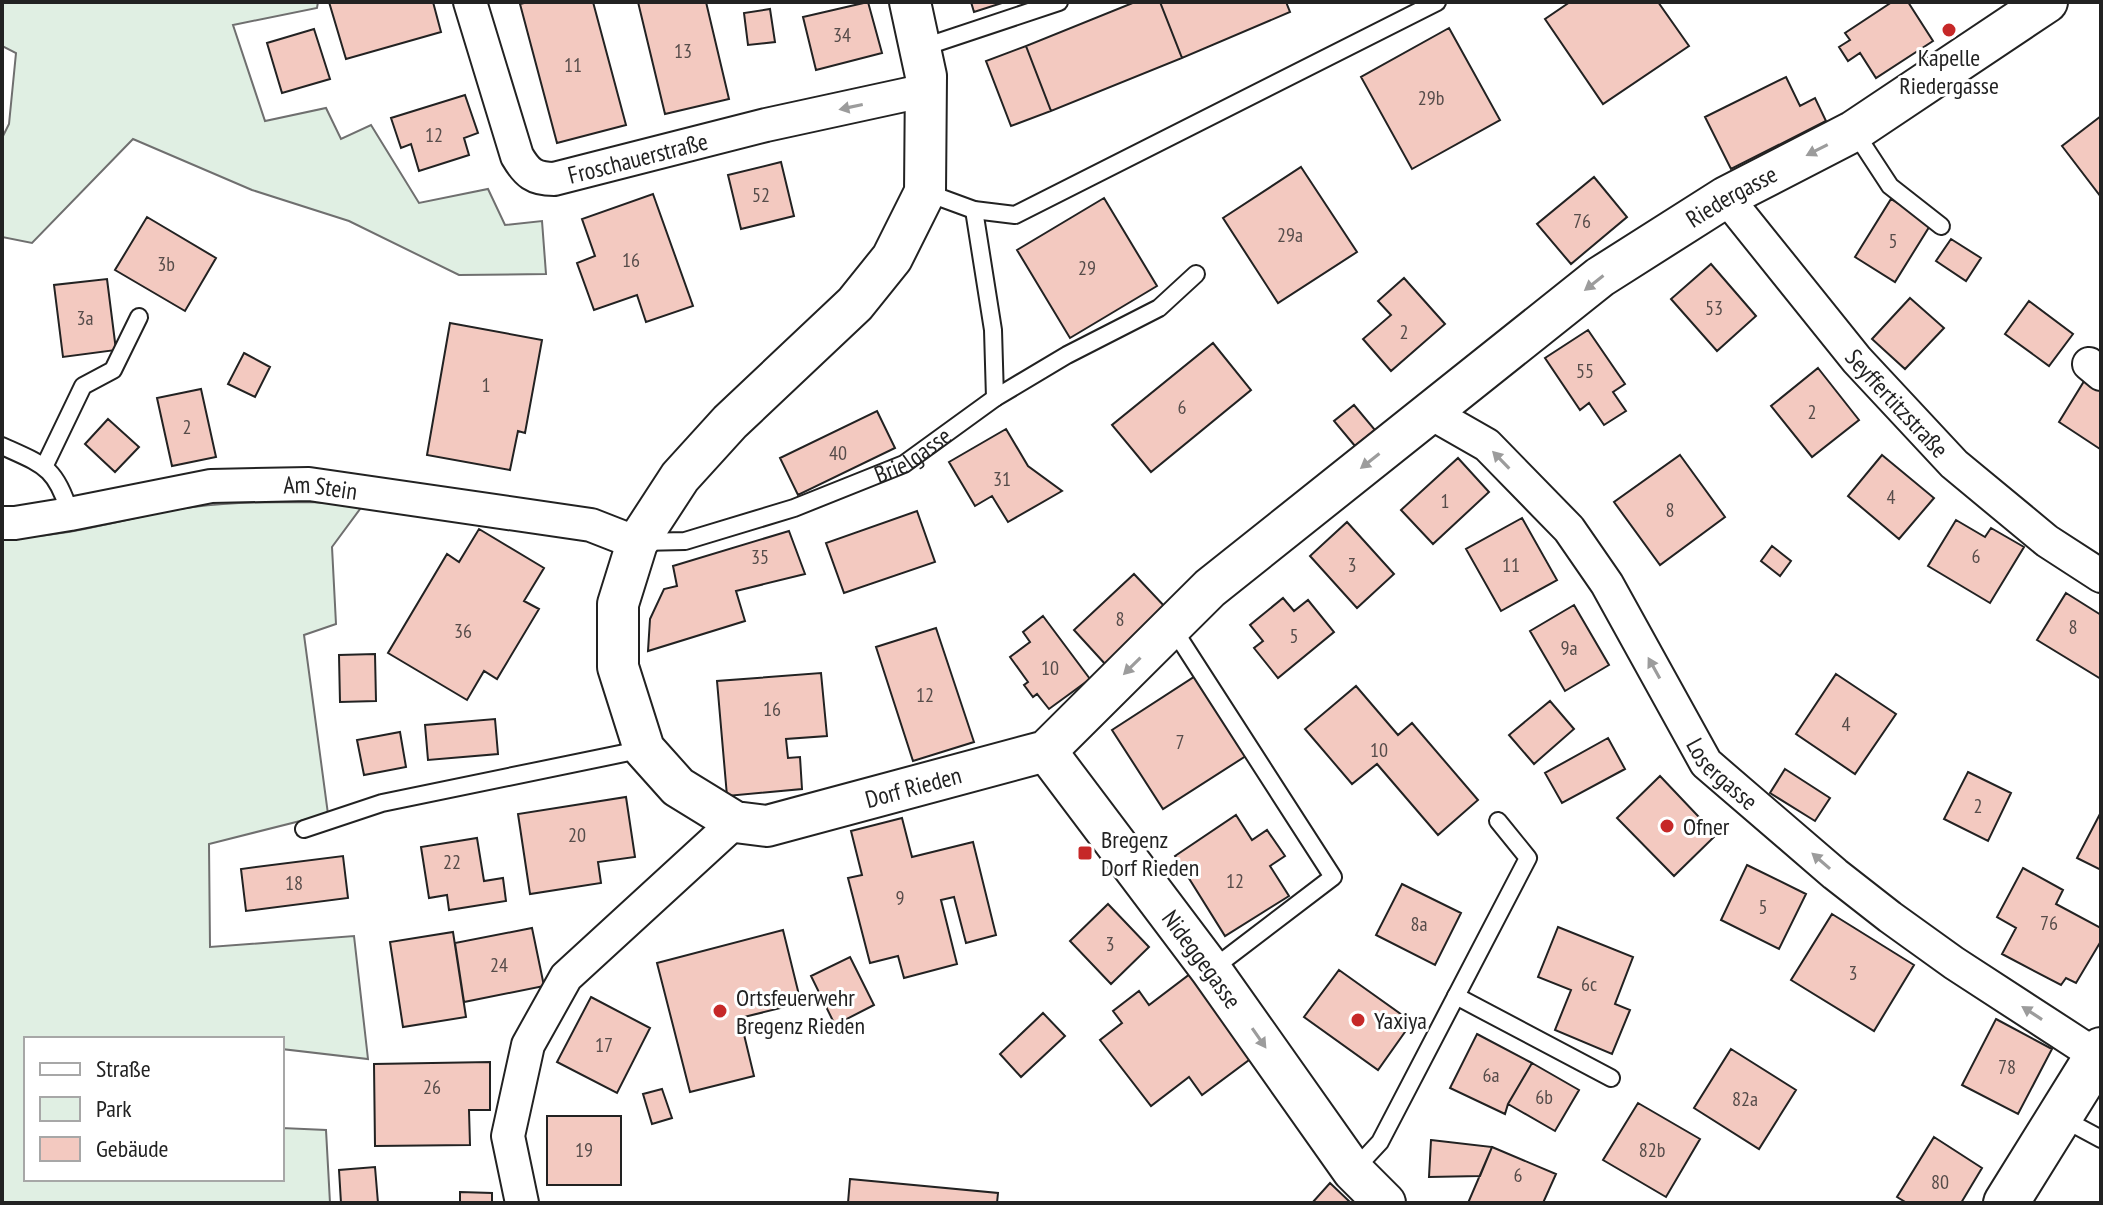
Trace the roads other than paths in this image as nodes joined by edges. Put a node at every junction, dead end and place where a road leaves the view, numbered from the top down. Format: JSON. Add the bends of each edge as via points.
{"nodes":[{"id":1,"x":470,"y":2,"type":"edge"},
{"id":2,"x":910,"y":2,"type":"edge"},
{"id":3,"x":1059,"y":2,"type":"edge"},
{"id":4,"x":1437,"y":2,"type":"edge"},
{"id":5,"x":2047,"y":2,"type":"edge"},
{"id":6,"x":921,"y":48,"type":"junction"},
{"id":7,"x":927,"y":90,"type":"junction"},
{"id":8,"x":1854,"y":131,"type":"junction"},
{"id":9,"x":925,"y":192,"type":"junction"},
{"id":10,"x":1726,"y":197,"type":"junction"},
{"id":11,"x":974,"y":210,"type":"junction"},
{"id":12,"x":1941,"y":226,"type":"dead end"},
{"id":13,"x":1196,"y":274,"type":"dead end"},
{"id":14,"x":139,"y":317,"type":"dead end"},
{"id":15,"x":995,"y":398,"type":"junction"},
{"id":16,"x":1431,"y":413,"type":"junction"},
{"id":17,"x":2,"y":446,"type":"edge"},
{"id":18,"x":45,"y":465,"type":"junction"},
{"id":19,"x":70,"y":514,"type":"junction"},
{"id":20,"x":2,"y":523,"type":"edge"},
{"id":21,"x":637,"y":543,"type":"junction"},
{"id":22,"x":2101,"y":576,"type":"edge"},
{"id":23,"x":1172,"y":627,"type":"junction"},
{"id":24,"x":644,"y":749,"type":"junction"},
{"id":25,"x":1046,"y":751,"type":"junction"},
{"id":26,"x":1498,"y":821,"type":"dead end"},
{"id":27,"x":735,"y":822,"type":"junction"},
{"id":28,"x":304,"y":829,"type":"dead end"},
{"id":29,"x":1211,"y":970,"type":"junction"},
{"id":30,"x":1456,"y":996,"type":"junction"},
{"id":31,"x":2099,"y":1053,"type":"edge"},
{"id":32,"x":1611,"y":1078,"type":"dead end"},
{"id":33,"x":2059,"y":1117,"type":"junction"},
{"id":34,"x":2101,"y":1139,"type":"edge"},
{"id":35,"x":1353,"y":1171,"type":"junction"},
{"id":36,"x":522,"y":1203,"type":"edge"},
{"id":37,"x":1385,"y":1203,"type":"edge"},
{"id":38,"x":2006,"y":1203,"type":"edge"}],
"edges":[{"from":7,"to":1,"type":"street","name":"Froschauerstraße","one_way":true,"via":[[539,179],[517,156]]},
{"from":2,"to":6,"type":"street"},
{"from":3,"to":6,"type":"lane"},
{"from":4,"to":11,"type":"lane","via":[[1015,215]]},
{"from":5,"to":8,"type":"street","name":"Riedergasse"},
{"from":6,"to":7,"type":"street"},
{"from":7,"to":9,"type":"street"},
{"from":8,"to":10,"type":"street","name":"Riedergasse","one_way":true},
{"from":8,"to":12,"type":"lane","via":[[1890,186]]},
{"from":9,"to":11,"type":"lane"},
{"from":9,"to":21,"type":"street","via":[[892,258],[680,477]]},
{"from":10,"to":16,"type":"street","name":"Riedergasse","one_way":true,"via":[[1600,277]]},
{"from":10,"to":22,"type":"street","name":"Seyffertitzstraße","via":[[1857,360],[1954,464],[2047,541]]},
{"from":11,"to":15,"type":"lane","via":[[993,330]]},
{"from":13,"to":15,"type":"lane","name":"Brielgasse","via":[[1159,308]]},
{"from":14,"to":18,"type":"lane","via":[[113,370],[83,386]]},
{"from":15,"to":21,"type":"lane","name":"Brielgasse","via":[[904,464],[794,508],[685,541]]},
{"from":16,"to":23,"type":"street","name":"Dorf Rieden","one_way":true,"via":[[1210,588]]},
{"from":31,"to":16,"type":"street","name":"Losergasse","one_way":true,"via":[[1890,917],[1706,763],[1607,584],[1569,529],[1487,445]]},
{"from":17,"to":18,"type":"lane"},
{"from":18,"to":19,"type":"lane"},
{"from":19,"to":20,"type":"street","name":"Am Stein"},
{"from":19,"to":21,"type":"street","name":"Am Stein","via":[[211,486],[309,484],[591,525]]},
{"from":21,"to":24,"type":"street","via":[[618,604],[618,667]]},
{"from":23,"to":25,"type":"street","name":"Dorf Rieden","one_way":true},
{"from":23,"to":29,"type":"lane","via":[[1333,877]]},
{"from":24,"to":27,"type":"street","via":[[678,787]]},
{"from":24,"to":28,"type":"lane","via":[[382,803]]},
{"from":25,"to":27,"type":"street","name":"Dorf Rieden","via":[[767,826]]},
{"from":25,"to":29,"type":"street","name":"Nideggegasse"},
{"from":26,"to":30,"type":"lane","via":[[1528,858]]},
{"from":27,"to":36,"type":"street","via":[[566,977],[543,1018],[528,1045],[508,1136]]},
{"from":29,"to":35,"type":"street","name":"Nideggegasse","one_way":true},
{"from":30,"to":32,"type":"lane"},
{"from":30,"to":35,"type":"lane","via":[[1380,1142]]},
{"from":31,"to":33,"type":"main road"},
{"from":33,"to":34,"type":"lane"},
{"from":33,"to":38,"type":"main road"},
{"from":35,"to":37,"type":"street","name":"Nideggegasse"}]}
